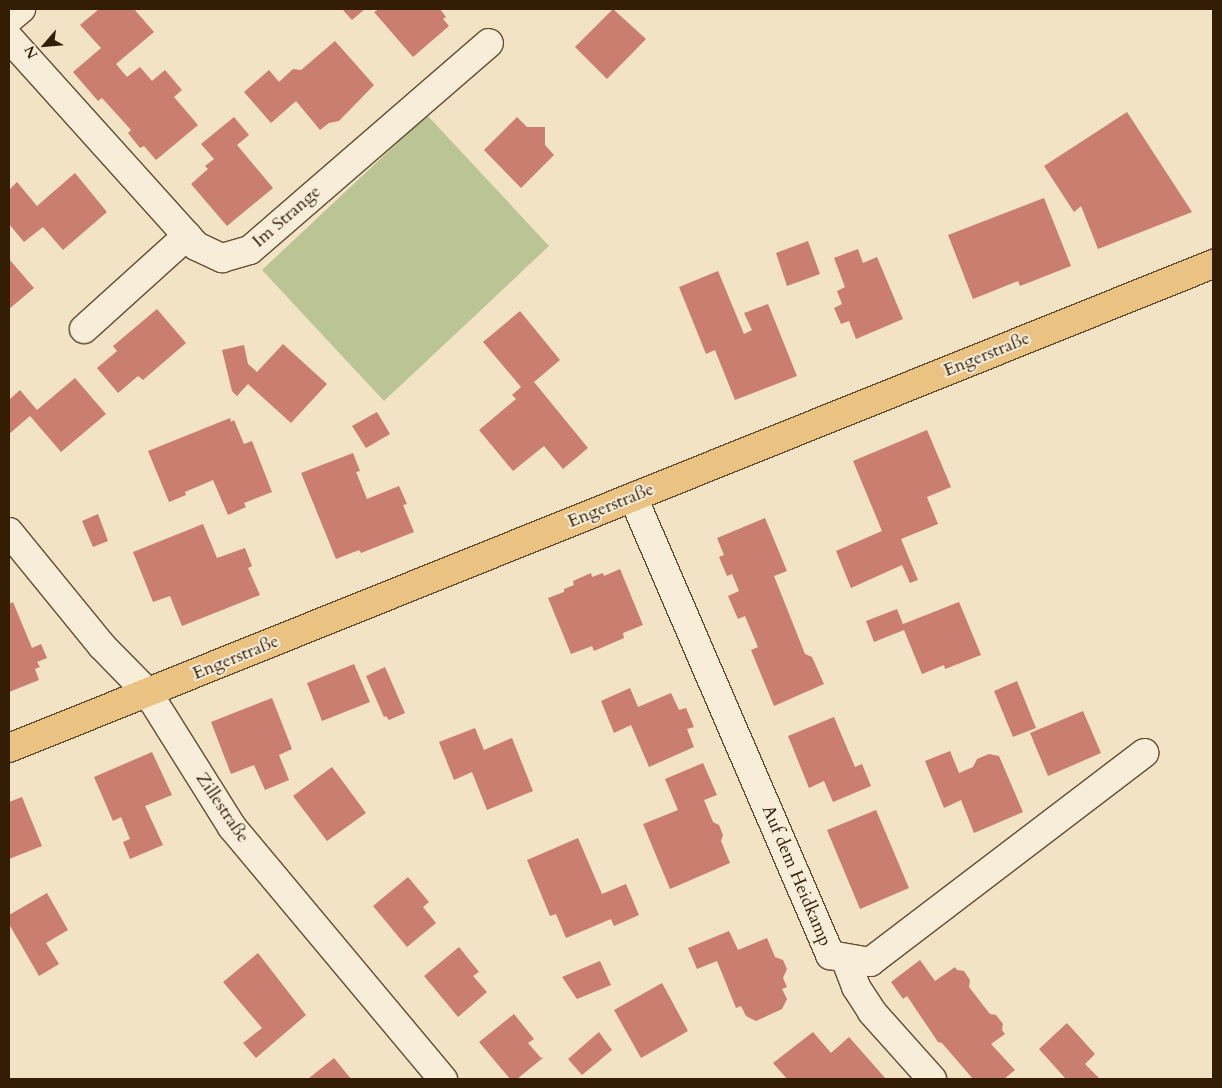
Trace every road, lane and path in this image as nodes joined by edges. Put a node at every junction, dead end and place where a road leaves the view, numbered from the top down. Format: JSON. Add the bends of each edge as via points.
{"nodes":[{"id":1,"x":21,"y":9,"type":"edge"},
{"id":2,"x":9,"y":19,"type":"edge"},
{"id":3,"x":9,"y":38,"type":"edge"},
{"id":4,"x":489,"y":43,"type":"dead end"},
{"id":5,"x":187,"y":236,"type":"junction"},
{"id":6,"x":1213,"y":264,"type":"edge"},
{"id":7,"x":84,"y":329,"type":"dead end"},
{"id":8,"x":633,"y":498,"type":"junction"},
{"id":9,"x":9,"y":532,"type":"edge"},
{"id":10,"x":148,"y":693,"type":"junction"},
{"id":11,"x":9,"y":748,"type":"edge"},
{"id":12,"x":1144,"y":752,"type":"dead end"},
{"id":13,"x":845,"y":958,"type":"junction"},
{"id":14,"x":442,"y":1079,"type":"edge"},
{"id":15,"x":932,"y":1079,"type":"edge"}],
"edges":[{"from":1,"to":2,"type":"street"},
{"from":3,"to":5,"type":"street","name":"Im Strange"},
{"from":4,"to":5,"type":"street","name":"Im Strange","via":[[250,250],[222,258],[196,246]]},
{"from":5,"to":7,"type":"street"},
{"from":6,"to":8,"type":"main road","name":"Engerstraße"},
{"from":8,"to":10,"type":"main road","name":"Engerstraße"},
{"from":8,"to":13,"type":"street","name":"Auf dem Heidkamp","via":[[830,955]]},
{"from":9,"to":10,"type":"street","name":"Zillestraße","via":[[102,646]]},
{"from":10,"to":11,"type":"main road","name":"Engerstraße"},
{"from":10,"to":14,"type":"street","name":"Zillestraße","via":[[232,827]]},
{"from":12,"to":13,"type":"street","name":"Auf dem Heidkamp","via":[[870,962]]},
{"from":13,"to":15,"type":"street","via":[[856,987],[872,1012]]}]}
